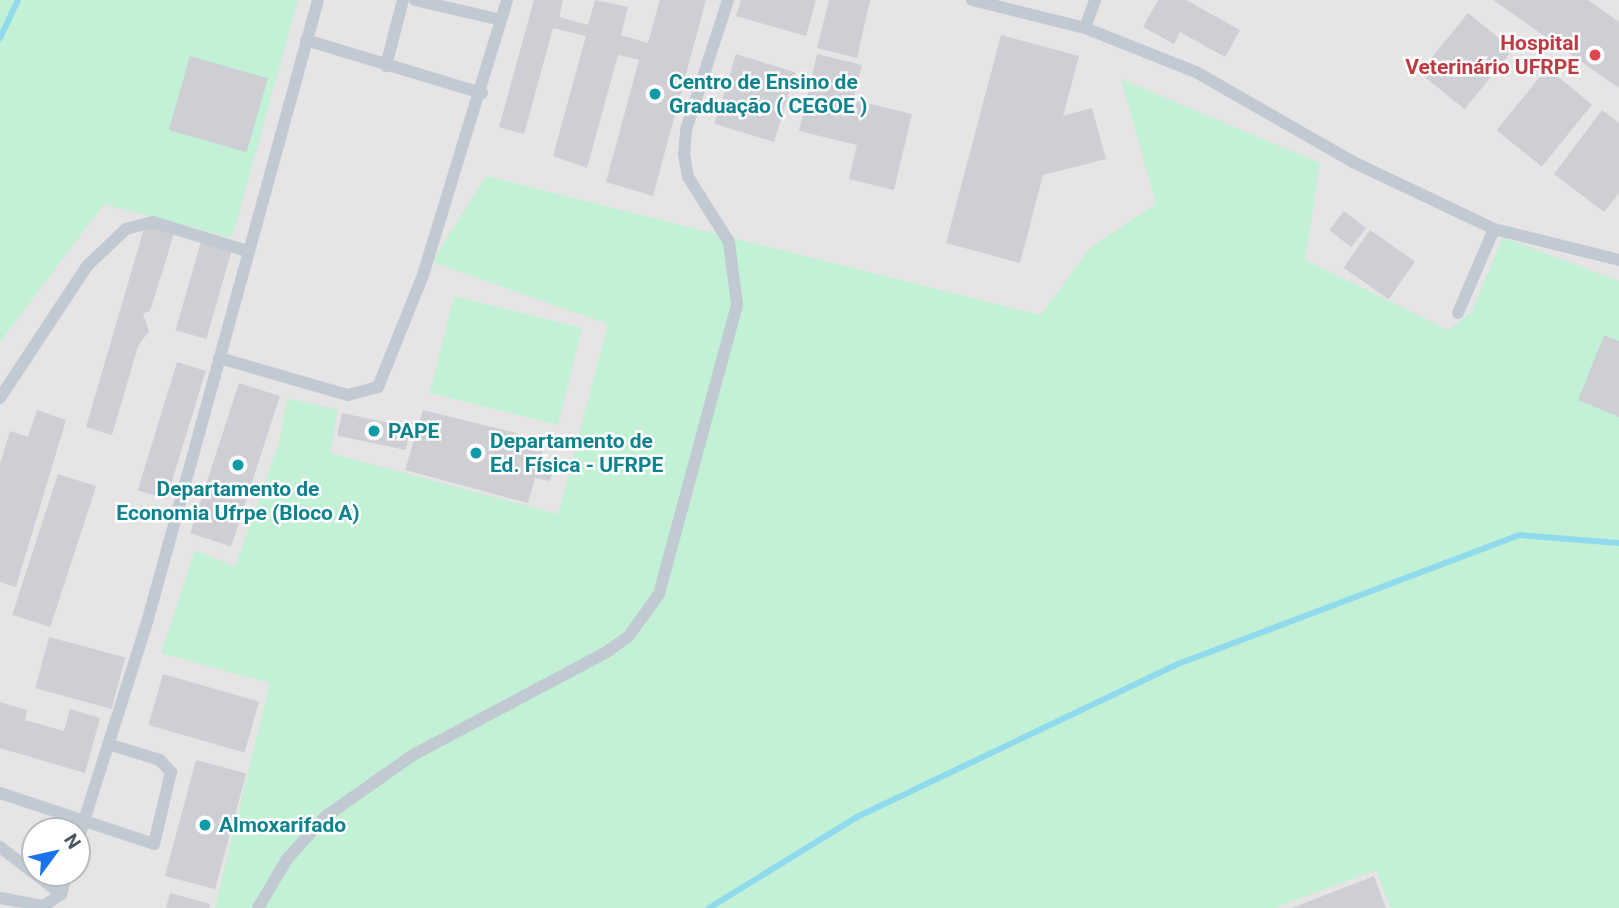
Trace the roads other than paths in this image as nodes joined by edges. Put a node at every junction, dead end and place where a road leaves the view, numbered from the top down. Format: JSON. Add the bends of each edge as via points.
{"nodes":[{"id":1,"x":318,"y":0,"type":"edge"},
{"id":2,"x":403,"y":0,"type":"edge"},
{"id":3,"x":415,"y":0,"type":"edge"},
{"id":4,"x":507,"y":0,"type":"edge"},
{"id":5,"x":728,"y":0,"type":"edge"},
{"id":6,"x":972,"y":0,"type":"edge"},
{"id":7,"x":1094,"y":0,"type":"edge"},
{"id":8,"x":501,"y":20,"type":"junction"},
{"id":9,"x":1085,"y":28,"type":"junction"},
{"id":10,"x":306,"y":40,"type":"junction"},
{"id":11,"x":386,"y":66,"type":"junction"},
{"id":12,"x":482,"y":93,"type":"junction"},
{"id":13,"x":1494,"y":229,"type":"junction"},
{"id":14,"x":247,"y":251,"type":"junction"},
{"id":15,"x":1619,"y":260,"type":"edge"},
{"id":16,"x":1458,"y":313,"type":"dead end"},
{"id":17,"x":219,"y":358,"type":"junction"},
{"id":18,"x":0,"y":398,"type":"edge"},
{"id":19,"x":108,"y":744,"type":"junction"},
{"id":20,"x":0,"y":793,"type":"edge"},
{"id":21,"x":72,"y":817,"type":"edge"},
{"id":22,"x":85,"y":817,"type":"edge"},
{"id":23,"x":91,"y":824,"type":"edge"},
{"id":24,"x":0,"y":847,"type":"edge"},
{"id":25,"x":63,"y":887,"type":"edge"},
{"id":26,"x":61,"y":894,"type":"junction"},
{"id":27,"x":0,"y":898,"type":"edge"},
{"id":28,"x":258,"y":908,"type":"edge"}],
"edges":[{"from":1,"to":10,"type":"lane"},
{"from":2,"to":11,"type":"lane"},
{"from":3,"to":8,"type":"lane"},
{"from":4,"to":8,"type":"lane"},
{"from":5,"to":28,"type":"lane","via":[[686,130],[684,155],[688,177],[729,242],[739,283],[737,304],[659,594],[628,637],[605,653],[413,755],[325,817],[286,859]]},
{"from":6,"to":9,"type":"lane"},
{"from":7,"to":9,"type":"lane"},
{"from":8,"to":12,"type":"lane"},
{"from":9,"to":13,"type":"lane","via":[[1245,96],[1353,162]]},
{"from":10,"to":11,"type":"lane"},
{"from":10,"to":14,"type":"lane"},
{"from":11,"to":12,"type":"lane"},
{"from":12,"to":17,"type":"lane","via":[[423,275],[377,387],[348,395]]},
{"from":13,"to":15,"type":"lane"},
{"from":13,"to":16,"type":"lane"},
{"from":14,"to":17,"type":"lane"},
{"from":14,"to":18,"type":"lane","via":[[153,222],[126,229],[87,266]]},
{"from":17,"to":19,"type":"lane"},
{"from":19,"to":22,"type":"lane"},
{"from":19,"to":23,"type":"lane","via":[[160,760],[171,772],[158,838],[150,846]]},
{"from":20,"to":21,"type":"lane"},
{"from":24,"to":26,"type":"lane"},
{"from":25,"to":26,"type":"lane"},
{"from":26,"to":27,"type":"lane","via":[[37,907]]}]}
